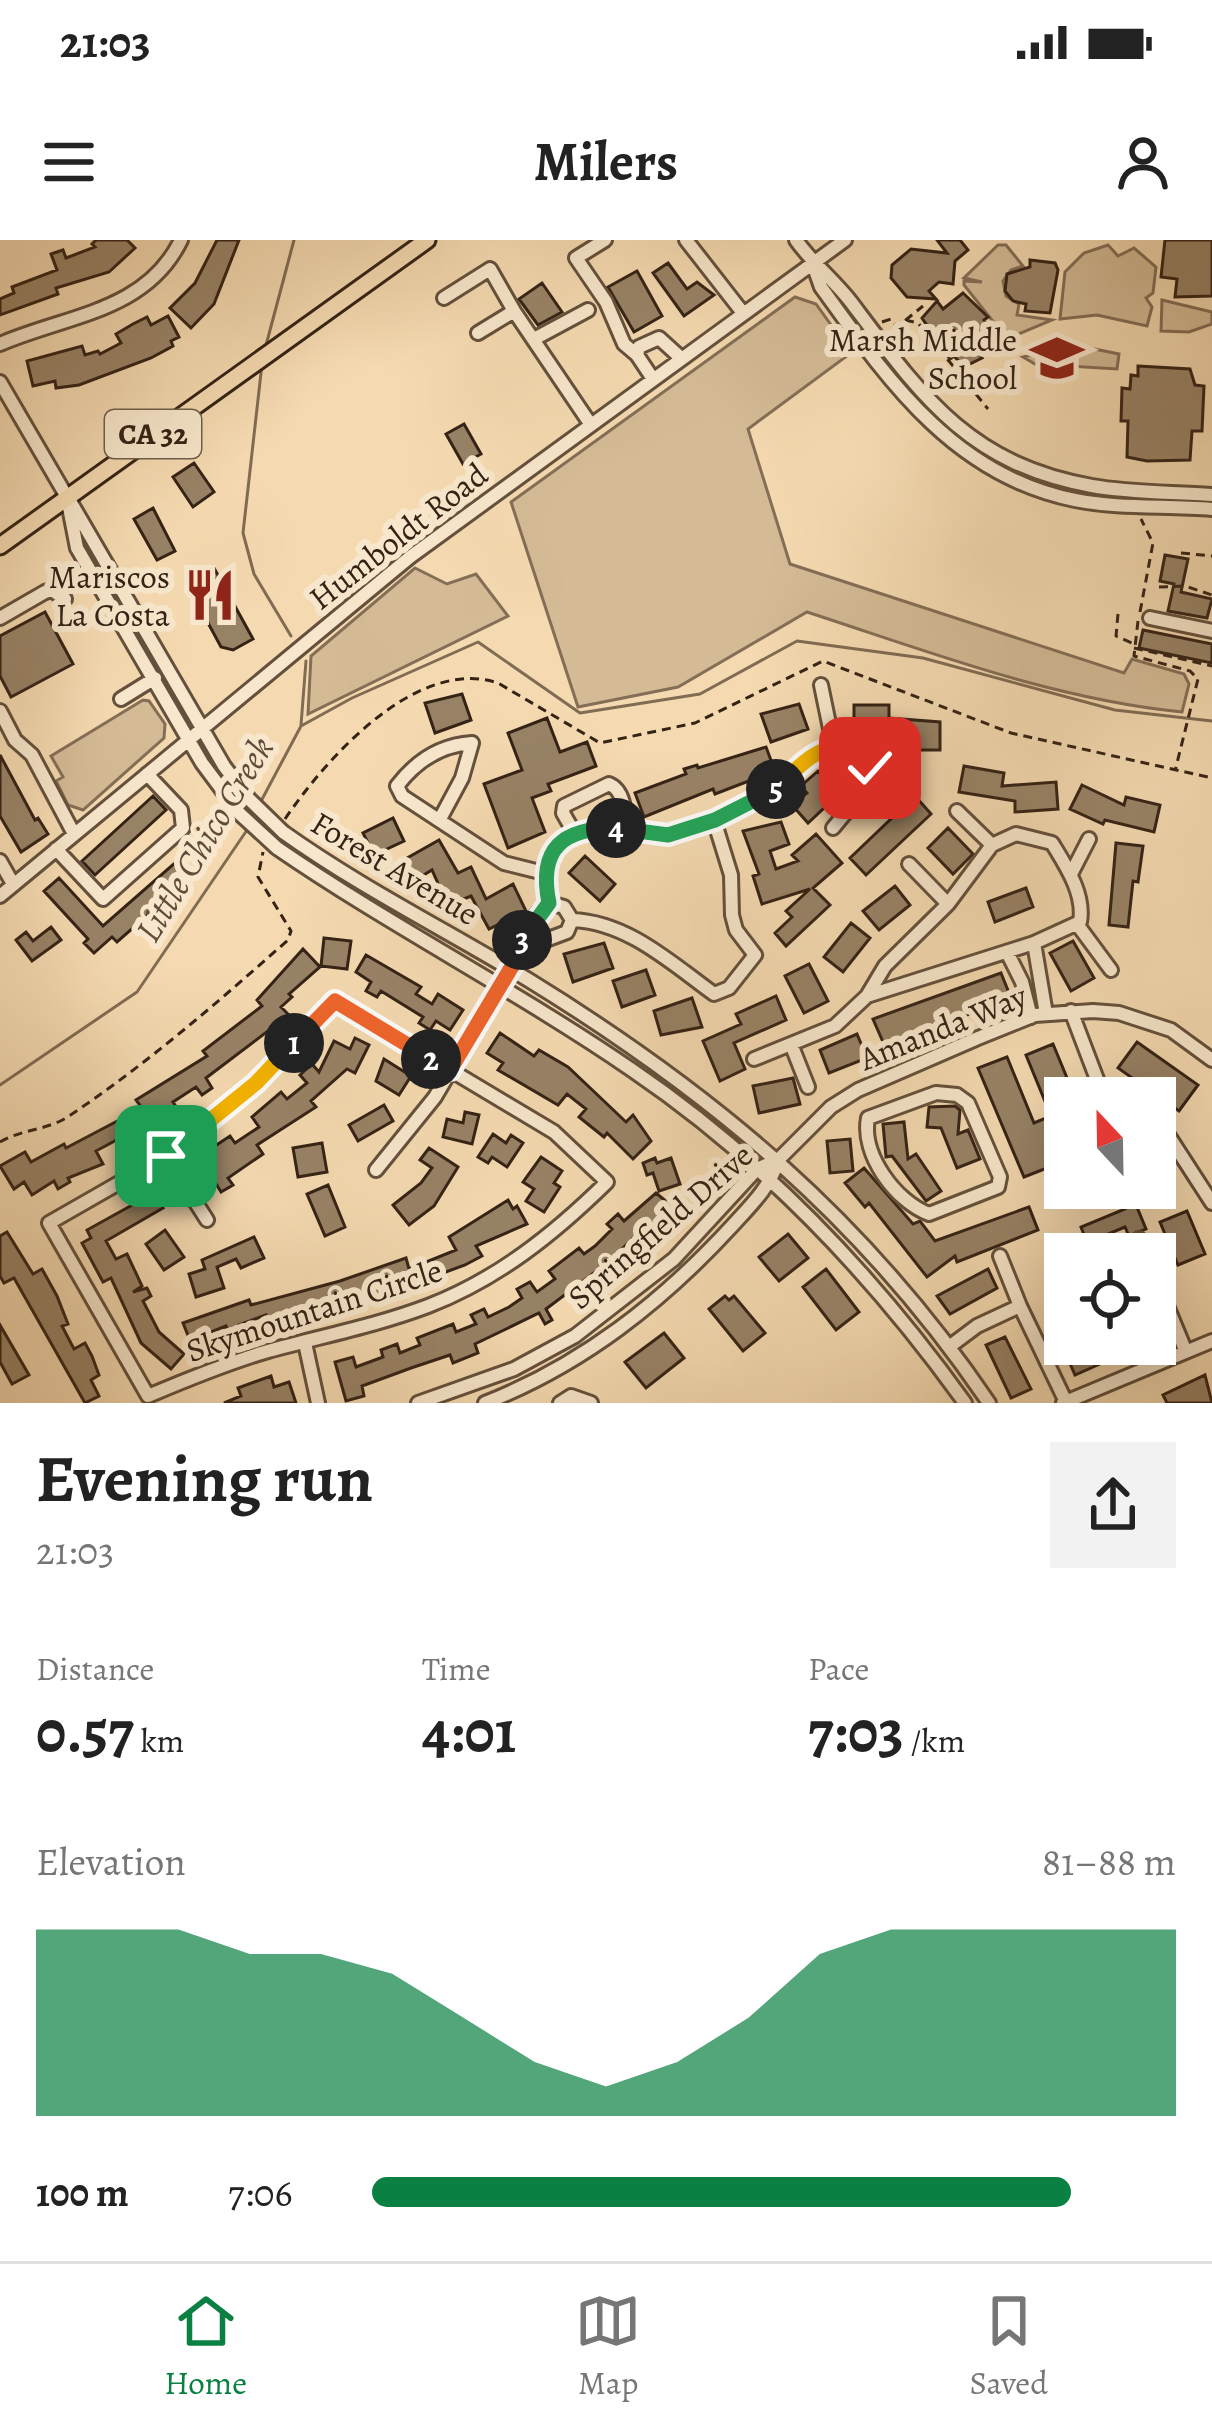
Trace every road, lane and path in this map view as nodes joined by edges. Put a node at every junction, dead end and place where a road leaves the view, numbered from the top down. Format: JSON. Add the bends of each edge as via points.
{"nodes":[{"id":1,"x":182,"y":240,"type":"edge"},
{"id":2,"x":427,"y":240,"type":"edge"},
{"id":3,"x":605,"y":240,"type":"edge"},
{"id":4,"x":686,"y":240,"type":"edge"},
{"id":5,"x":796,"y":240,"type":"edge"},
{"id":6,"x":845,"y":240,"type":"edge"},
{"id":7,"x":812,"y":263,"type":"junction"},
{"id":8,"x":444,"y":298,"type":"dead end"},
{"id":9,"x":923,"y":305,"type":"dead end"},
{"id":10,"x":588,"y":310,"type":"dead end"},
{"id":11,"x":514,"y":311,"type":"junction"},
{"id":12,"x":742,"y":313,"type":"junction"},
{"id":13,"x":905,"y":320,"type":"junction"},
{"id":14,"x":880,"y":322,"type":"dead end"},
{"id":15,"x":478,"y":333,"type":"dead end"},
{"id":16,"x":534,"y":339,"type":"junction"},
{"id":17,"x":0,"y":344,"type":"edge"},
{"id":18,"x":637,"y":355,"type":"junction"},
{"id":19,"x":681,"y":358,"type":"junction"},
{"id":20,"x":982,"y":371,"type":"dead end"},
{"id":21,"x":653,"y":379,"type":"junction"},
{"id":22,"x":0,"y":382,"type":"edge"},
{"id":23,"x":972,"y":388,"type":"junction"},
{"id":24,"x":988,"y":409,"type":"dead end"},
{"id":25,"x":591,"y":425,"type":"junction"},
{"id":26,"x":1212,"y":495,"type":"edge"},
{"id":27,"x":67,"y":497,"type":"junction"},
{"id":28,"x":1212,"y":509,"type":"edge"},
{"id":29,"x":0,"y":545,"type":"edge"},
{"id":30,"x":1181,"y":553,"type":"dead end"},
{"id":31,"x":1212,"y":556,"type":"edge"},
{"id":32,"x":1159,"y":586,"type":"dead end"},
{"id":33,"x":1212,"y":595,"type":"edge"},
{"id":34,"x":65,"y":598,"type":"dead end"},
{"id":35,"x":1118,"y":614,"type":"dead end"},
{"id":36,"x":0,"y":618,"type":"edge"},
{"id":37,"x":1150,"y":618,"type":"dead end"},
{"id":38,"x":1212,"y":631,"type":"edge"},
{"id":39,"x":1212,"y":666,"type":"edge"},
{"id":40,"x":155,"y":678,"type":"junction"},
{"id":41,"x":821,"y":685,"type":"dead end"},
{"id":42,"x":121,"y":699,"type":"dead end"},
{"id":43,"x":1190,"y":712,"type":"dead end"},
{"id":44,"x":3,"y":717,"type":"edge"},
{"id":45,"x":202,"y":727,"type":"junction"},
{"id":46,"x":188,"y":738,"type":"junction"},
{"id":47,"x":834,"y":748,"type":"junction"},
{"id":48,"x":1175,"y":773,"type":"dead end"},
{"id":49,"x":147,"y":774,"type":"junction"},
{"id":50,"x":957,"y":811,"type":"dead end"},
{"id":51,"x":440,"y":819,"type":"junction"},
{"id":52,"x":715,"y":820,"type":"junction"},
{"id":53,"x":622,"y":828,"type":"junction"},
{"id":54,"x":833,"y":828,"type":"dead end"},
{"id":55,"x":74,"y":834,"type":"junction"},
{"id":56,"x":575,"y":834,"type":"junction"},
{"id":57,"x":1089,"y":839,"type":"dead end"},
{"id":58,"x":992,"y":845,"type":"junction"},
{"id":59,"x":56,"y":849,"type":"junction"},
{"id":60,"x":0,"y":861,"type":"edge"},
{"id":61,"x":909,"y":864,"type":"dead end"},
{"id":62,"x":544,"y":873,"type":"junction"},
{"id":63,"x":1071,"y":874,"type":"junction"},
{"id":64,"x":14,"y":884,"type":"junction"},
{"id":65,"x":0,"y":896,"type":"edge"},
{"id":66,"x":549,"y":903,"type":"junction"},
{"id":67,"x":948,"y":904,"type":"junction"},
{"id":68,"x":572,"y":920,"type":"junction"},
{"id":69,"x":1077,"y":924,"type":"junction"},
{"id":70,"x":1034,"y":943,"type":"junction"},
{"id":71,"x":1006,"y":952,"type":"junction"},
{"id":72,"x":513,"y":963,"type":"junction"},
{"id":73,"x":1111,"y":970,"type":"dead end"},
{"id":74,"x":500,"y":988,"type":"junction"},
{"id":75,"x":867,"y":996,"type":"junction"},
{"id":76,"x":1071,"y":1011,"type":"junction"},
{"id":77,"x":1038,"y":1015,"type":"junction"},
{"id":78,"x":791,"y":1044,"type":"junction"},
{"id":79,"x":754,"y":1059,"type":"dead end"},
{"id":80,"x":1212,"y":1060,"type":"edge"},
{"id":81,"x":909,"y":1068,"type":"junction"},
{"id":82,"x":450,"y":1070,"type":"junction"},
{"id":83,"x":894,"y":1075,"type":"junction"},
{"id":84,"x":1096,"y":1077,"type":"edge"},
{"id":85,"x":808,"y":1087,"type":"dead end"},
{"id":86,"x":921,"y":1095,"type":"junction"},
{"id":87,"x":904,"y":1101,"type":"junction"},
{"id":88,"x":1176,"y":1145,"type":"edge"},
{"id":89,"x":166,"y":1156,"type":"junction"},
{"id":90,"x":779,"y":1159,"type":"junction"},
{"id":91,"x":757,"y":1169,"type":"junction"},
{"id":92,"x":376,"y":1170,"type":"dead end"},
{"id":93,"x":772,"y":1182,"type":"junction"},
{"id":94,"x":1207,"y":1185,"type":"edge"},
{"id":95,"x":1212,"y":1203,"type":"edge"},
{"id":96,"x":207,"y":1220,"type":"dead end"},
{"id":97,"x":1000,"y":1256,"type":"dead end"},
{"id":98,"x":1019,"y":1306,"type":"junction"},
{"id":99,"x":1176,"y":1328,"type":"edge"},
{"id":100,"x":1212,"y":1341,"type":"edge"},
{"id":101,"x":304,"y":1343,"type":"junction"},
{"id":102,"x":950,"y":1347,"type":"junction"},
{"id":103,"x":1186,"y":1352,"type":"junction"},
{"id":104,"x":1065,"y":1402,"type":"edge"},
{"id":105,"x":318,"y":1403,"type":"edge"},
{"id":106,"x":418,"y":1403,"type":"edge"},
{"id":107,"x":485,"y":1403,"type":"edge"},
{"id":108,"x":560,"y":1403,"type":"edge"},
{"id":109,"x":590,"y":1403,"type":"edge"},
{"id":110,"x":965,"y":1403,"type":"edge"},
{"id":111,"x":989,"y":1403,"type":"edge"}],
"edges":[{"from":1,"to":17,"type":"street","via":[[159,276],[122,302]]},
{"from":2,"to":27,"type":"main road","number":"CA 32"},
{"from":3,"to":18,"type":"street","via":[[577,258]]},
{"from":4,"to":12,"type":"street"},
{"from":5,"to":7,"type":"street"},
{"from":6,"to":7,"type":"street","name":"Humboldt Road"},
{"from":7,"to":12,"type":"street","name":"Humboldt Road"},
{"from":7,"to":26,"type":"street","via":[[943,416],[1003,458],[1093,486]]},
{"from":7,"to":28,"type":"street","via":[[821,287],[910,407],[983,464],[1074,500]]},
{"from":8,"to":11,"type":"street","via":[[490,269]]},
{"from":9,"to":13,"type":"path"},
{"from":10,"to":16,"type":"street"},
{"from":11,"to":15,"type":"street"},
{"from":11,"to":16,"type":"street"},
{"from":12,"to":19,"type":"street","name":"Humboldt Road"},
{"from":13,"to":14,"type":"path","via":[[897,327]]},
{"from":13,"to":23,"type":"path","via":[[918,323]]},
{"from":16,"to":25,"type":"street"},
{"from":18,"to":19,"type":"street","via":[[659,338]]},
{"from":18,"to":21,"type":"street"},
{"from":19,"to":21,"type":"street","name":"Humboldt Road"},
{"from":20,"to":23,"type":"path"},
{"from":21,"to":25,"type":"street","name":"Humboldt Road"},
{"from":22,"to":27,"type":"street","name":"Forest Avenue"},
{"from":23,"to":24,"type":"path"},
{"from":25,"to":45,"type":"street","name":"Humboldt Road","via":[[410,557]]},
{"from":27,"to":29,"type":"main road","number":"CA 32"},
{"from":27,"to":40,"type":"street","name":"Forest Avenue","via":[[77,548]]},
{"from":27,"to":45,"type":"street","name":"Forest Avenue"},
{"from":30,"to":31,"type":"path"},
{"from":32,"to":33,"type":"path"},
{"from":34,"to":36,"type":"street","via":[[45,592]]},
{"from":35,"to":39,"type":"path","via":[[1116,637]]},
{"from":37,"to":38,"type":"street"},
{"from":40,"to":42,"type":"street"},
{"from":40,"to":46,"type":"street","name":"Forest Avenue"},
{"from":41,"to":47,"type":"street"},
{"from":43,"to":48,"type":"path"},
{"from":44,"to":55,"type":"street"},
{"from":45,"to":46,"type":"street","name":"Humboldt Road"},
{"from":45,"to":72,"type":"street","name":"Forest Avenue","bridge":true,"via":[[248,798],[284,832]]},
{"from":46,"to":49,"type":"street","name":"Humboldt Road"},
{"from":46,"to":74,"type":"street","name":"Forest Avenue","bridge":true,"via":[[240,814],[277,848]]},
{"from":47,"to":52,"type":"street","via":[[802,764],[772,794]]},
{"from":47,"to":54,"type":"street","via":[[854,751],[872,781]]},
{"from":49,"to":55,"type":"street","name":"Humboldt Road"},
{"from":49,"to":59,"type":"street","via":[[181,810],[183,828],[103,899]]},
{"from":50,"to":58,"type":"street"},
{"from":51,"to":51,"type":"street","via":[[398,786],[429,756],[472,743]]},
{"from":51,"to":62,"type":"street","via":[[504,863]]},
{"from":52,"to":53,"type":"street","via":[[668,835]]},
{"from":52,"to":68,"type":"street","via":[[736,930],[755,955],[729,988],[714,994],[642,942],[600,921]]},
{"from":53,"to":56,"type":"street"},
{"from":53,"to":56,"type":"street","via":[[624,808],[609,784],[564,806]]},
{"from":55,"to":59,"type":"street","name":"Humboldt Road"},
{"from":56,"to":62,"type":"street","via":[[556,846]]},
{"from":57,"to":63,"type":"street"},
{"from":58,"to":63,"type":"street","via":[[1036,836],[1052,843]]},
{"from":58,"to":67,"type":"street"},
{"from":59,"to":64,"type":"street","name":"Humboldt Road"},
{"from":60,"to":64,"type":"street"},
{"from":61,"to":67,"type":"street"},
{"from":62,"to":66,"type":"street"},
{"from":63,"to":69,"type":"street","via":[[1082,911]]},
{"from":64,"to":65,"type":"street","name":"Humboldt Road"},
{"from":66,"to":68,"type":"street"},
{"from":66,"to":72,"type":"street","via":[[524,933]]},
{"from":67,"to":75,"type":"street","via":[[885,966]]},
{"from":68,"to":72,"type":"street","via":[[567,932]]},
{"from":69,"to":70,"type":"street"},
{"from":69,"to":73,"type":"street"},
{"from":70,"to":71,"type":"street"},
{"from":70,"to":77,"type":"street"},
{"from":71,"to":75,"type":"street"},
{"from":71,"to":77,"type":"street"},
{"from":72,"to":74,"type":"street"},
{"from":72,"to":90,"type":"street","name":"Forest Avenue"},
{"from":74,"to":82,"type":"street"},
{"from":74,"to":91,"type":"street","name":"Forest Avenue","via":[[634,1071]]},
{"from":75,"to":78,"type":"street","via":[[835,1026]]},
{"from":76,"to":77,"type":"street","name":"Amanda Way"},
{"from":76,"to":80,"type":"street","name":"Amanda Way","via":[[1147,1020]]},
{"from":76,"to":84,"type":"street"},
{"from":77,"to":81,"type":"street","name":"Amanda Way"},
{"from":78,"to":79,"type":"street"},
{"from":78,"to":85,"type":"street"},
{"from":81,"to":83,"type":"street","name":"Amanda Way"},
{"from":81,"to":86,"type":"street"},
{"from":82,"to":89,"type":"street","name":"Skymountain Circle","via":[[335,1001],[256,1083]]},
{"from":82,"to":92,"type":"street"},
{"from":82,"to":101,"type":"street","name":"Skymountain Circle","via":[[554,1132],[608,1181],[554,1234],[494,1274],[431,1305]]},
{"from":83,"to":87,"type":"street"},
{"from":83,"to":90,"type":"street","name":"Amanda Way","via":[[831,1108]]},
{"from":86,"to":87,"type":"street"},
{"from":86,"to":87,"type":"street","via":[[957,1095],[968,1103],[998,1187],[955,1208],[916,1209],[873,1161],[865,1132],[868,1118]]},
{"from":88,"to":94,"type":"street"},
{"from":89,"to":96,"type":"street"},
{"from":89,"to":101,"type":"street","name":"Skymountain Circle","via":[[49,1222],[148,1396]]},
{"from":90,"to":91,"type":"street","name":"Springfield Drive"},
{"from":90,"to":93,"type":"street","name":"Springfield Drive"},
{"from":90,"to":102,"type":"street","name":"Forest Avenue"},
{"from":91,"to":93,"type":"street","name":"Forest Avenue"},
{"from":91,"to":106,"type":"street","name":"Springfield Drive","via":[[674,1258],[574,1336],[514,1370]]},
{"from":93,"to":107,"type":"street","name":"Springfield Drive","via":[[631,1322],[555,1372]]},
{"from":93,"to":110,"type":"street","name":"Forest Avenue","via":[[891,1306]]},
{"from":94,"to":95,"type":"street"},
{"from":97,"to":98,"type":"street"},
{"from":98,"to":102,"type":"street"},
{"from":98,"to":104,"type":"street"},
{"from":99,"to":103,"type":"street"},
{"from":100,"to":103,"type":"street"},
{"from":101,"to":105,"type":"street"},
{"from":102,"to":111,"type":"street","name":"Forest Avenue"},
{"from":103,"to":104,"type":"street"},
{"from":108,"to":109,"type":"street","via":[[571,1396]]}]}
